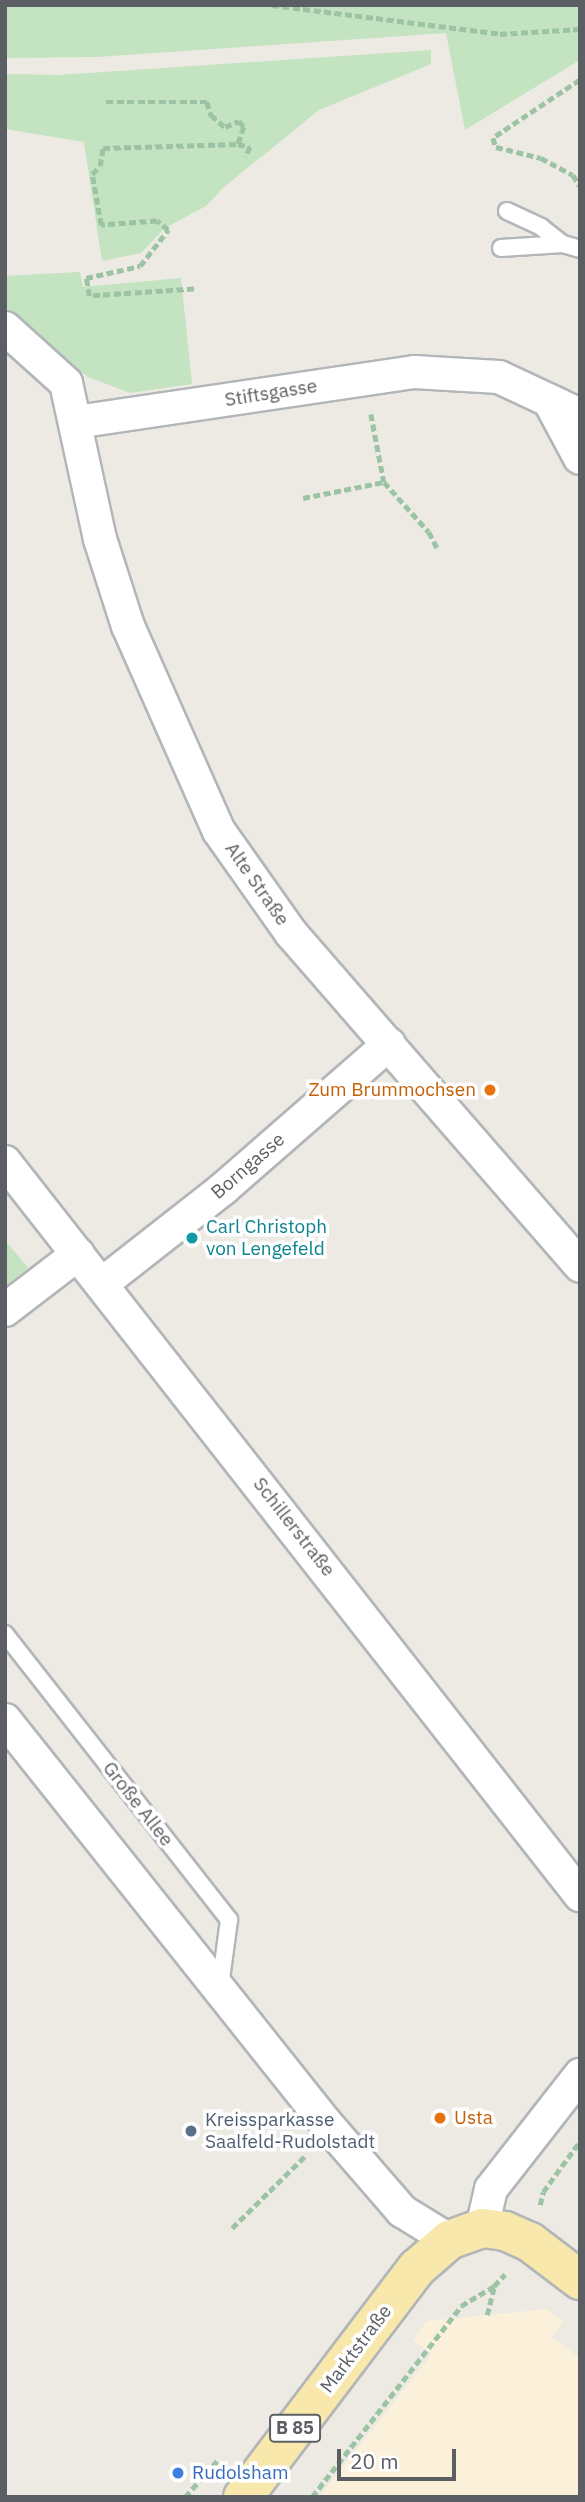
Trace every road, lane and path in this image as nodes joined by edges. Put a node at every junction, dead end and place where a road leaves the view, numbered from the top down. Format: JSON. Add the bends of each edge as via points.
{"nodes":[{"id":1,"x":272,"y":5,"type":"edge"},
{"id":2,"x":580,"y":29,"type":"edge"},
{"id":3,"x":580,"y":80,"type":"edge"},
{"id":4,"x":106,"y":102,"type":"dead end"},
{"id":5,"x":238,"y":144,"type":"junction"},
{"id":6,"x":246,"y":157,"type":"dead end"},
{"id":7,"x":580,"y":186,"type":"edge"},
{"id":8,"x":507,"y":211,"type":"dead end"},
{"id":9,"x":562,"y":244,"type":"junction"},
{"id":10,"x":501,"y":248,"type":"dead end"},
{"id":11,"x":580,"y":249,"type":"edge"},
{"id":12,"x":194,"y":289,"type":"dead end"},
{"id":13,"x":5,"y":328,"type":"edge"},
{"id":14,"x":367,"y":378,"type":"junction"},
{"id":15,"x":551,"y":404,"type":"junction"},
{"id":16,"x":580,"y":415,"type":"edge"},
{"id":17,"x":76,"y":422,"type":"junction"},
{"id":18,"x":580,"y":458,"type":"edge"},
{"id":19,"x":384,"y":482,"type":"junction"},
{"id":20,"x":303,"y":498,"type":"dead end"},
{"id":21,"x":437,"y":548,"type":"dead end"},
{"id":22,"x":389,"y":1044,"type":"junction"},
{"id":23,"x":5,"y":1162,"type":"edge"},
{"id":24,"x":574,"y":1247,"type":"edge"},
{"id":25,"x":78,"y":1254,"type":"junction"},
{"id":26,"x":103,"y":1283,"type":"junction"},
{"id":27,"x":5,"y":1310,"type":"edge"},
{"id":28,"x":5,"y":1634,"type":"edge"},
{"id":29,"x":5,"y":1720,"type":"edge"},
{"id":30,"x":580,"y":1895,"type":"edge"},
{"id":31,"x":220,"y":1987,"type":"junction"},
{"id":32,"x":580,"y":2075,"type":"edge"},
{"id":33,"x":333,"y":2129,"type":"junction"},
{"id":34,"x":580,"y":2141,"type":"edge"},
{"id":35,"x":232,"y":2228,"type":"dead end"},
{"id":36,"x":466,"y":2234,"type":"junction"},
{"id":37,"x":530,"y":2242,"type":"junction"},
{"id":38,"x":580,"y":2280,"type":"edge"},
{"id":39,"x":494,"y":2286,"type":"dead end"},
{"id":40,"x":243,"y":2497,"type":"edge"},
{"id":41,"x":312,"y":2497,"type":"edge"}],
"edges":[{"from":1,"to":2,"type":"path","via":[[500,34]]},
{"from":3,"to":7,"type":"path","via":[[493,138],[496,148],[541,158],[573,175]]},
{"from":4,"to":5,"type":"path","via":[[207,102],[211,115],[225,127],[239,121],[244,127]]},
{"from":5,"to":6,"type":"path","via":[[250,147]]},
{"from":5,"to":12,"type":"path","via":[[103,148],[100,166],[92,174],[101,225],[157,221],[168,230],[140,266],[86,278],[89,296]]},
{"from":8,"to":9,"type":"lane","via":[[541,227]]},
{"from":9,"to":10,"type":"lane"},
{"from":9,"to":11,"type":"lane"},
{"from":13,"to":17,"type":"street","via":[[66,383]]},
{"from":14,"to":15,"type":"street","name":"Stiftsgasse","via":[[414,372],[499,377]]},
{"from":14,"to":17,"type":"street","name":"Stiftsgasse"},
{"from":14,"to":19,"type":"path","via":[[374,444]]},
{"from":15,"to":16,"type":"street","name":"Stiftsgasse"},
{"from":15,"to":18,"type":"street"},
{"from":17,"to":22,"type":"street","name":"Alte Straße","via":[[100,538],[128,626],[219,831],[291,933]]},
{"from":19,"to":20,"type":"path"},
{"from":19,"to":21,"type":"path","via":[[429,532]]},
{"from":22,"to":24,"type":"street","name":"Alte Straße"},
{"from":22,"to":26,"type":"street","name":"Borngasse","via":[[224,1188]]},
{"from":23,"to":25,"type":"street","name":"Schillerstraße"},
{"from":25,"to":26,"type":"street","name":"Schillerstraße"},
{"from":25,"to":27,"type":"street"},
{"from":26,"to":30,"type":"street","name":"Schillerstraße"},
{"from":28,"to":31,"type":"lane","name":"Große Allee","via":[[229,1920]]},
{"from":29,"to":31,"type":"street"},
{"from":31,"to":33,"type":"street"},
{"from":32,"to":36,"type":"street","via":[[491,2189]]},
{"from":33,"to":35,"type":"path"},
{"from":33,"to":36,"type":"street","via":[[402,2211]]},
{"from":34,"to":37,"type":"path","via":[[543,2192]]},
{"from":36,"to":37,"type":"main road","via":[[505,2231]]},
{"from":36,"to":40,"type":"main road","name":"Marktstraße","number":"B 85","via":[[417,2268]]},
{"from":37,"to":38,"type":"main road"},
{"from":39,"to":41,"type":"path","via":[[461,2306]]}]}
